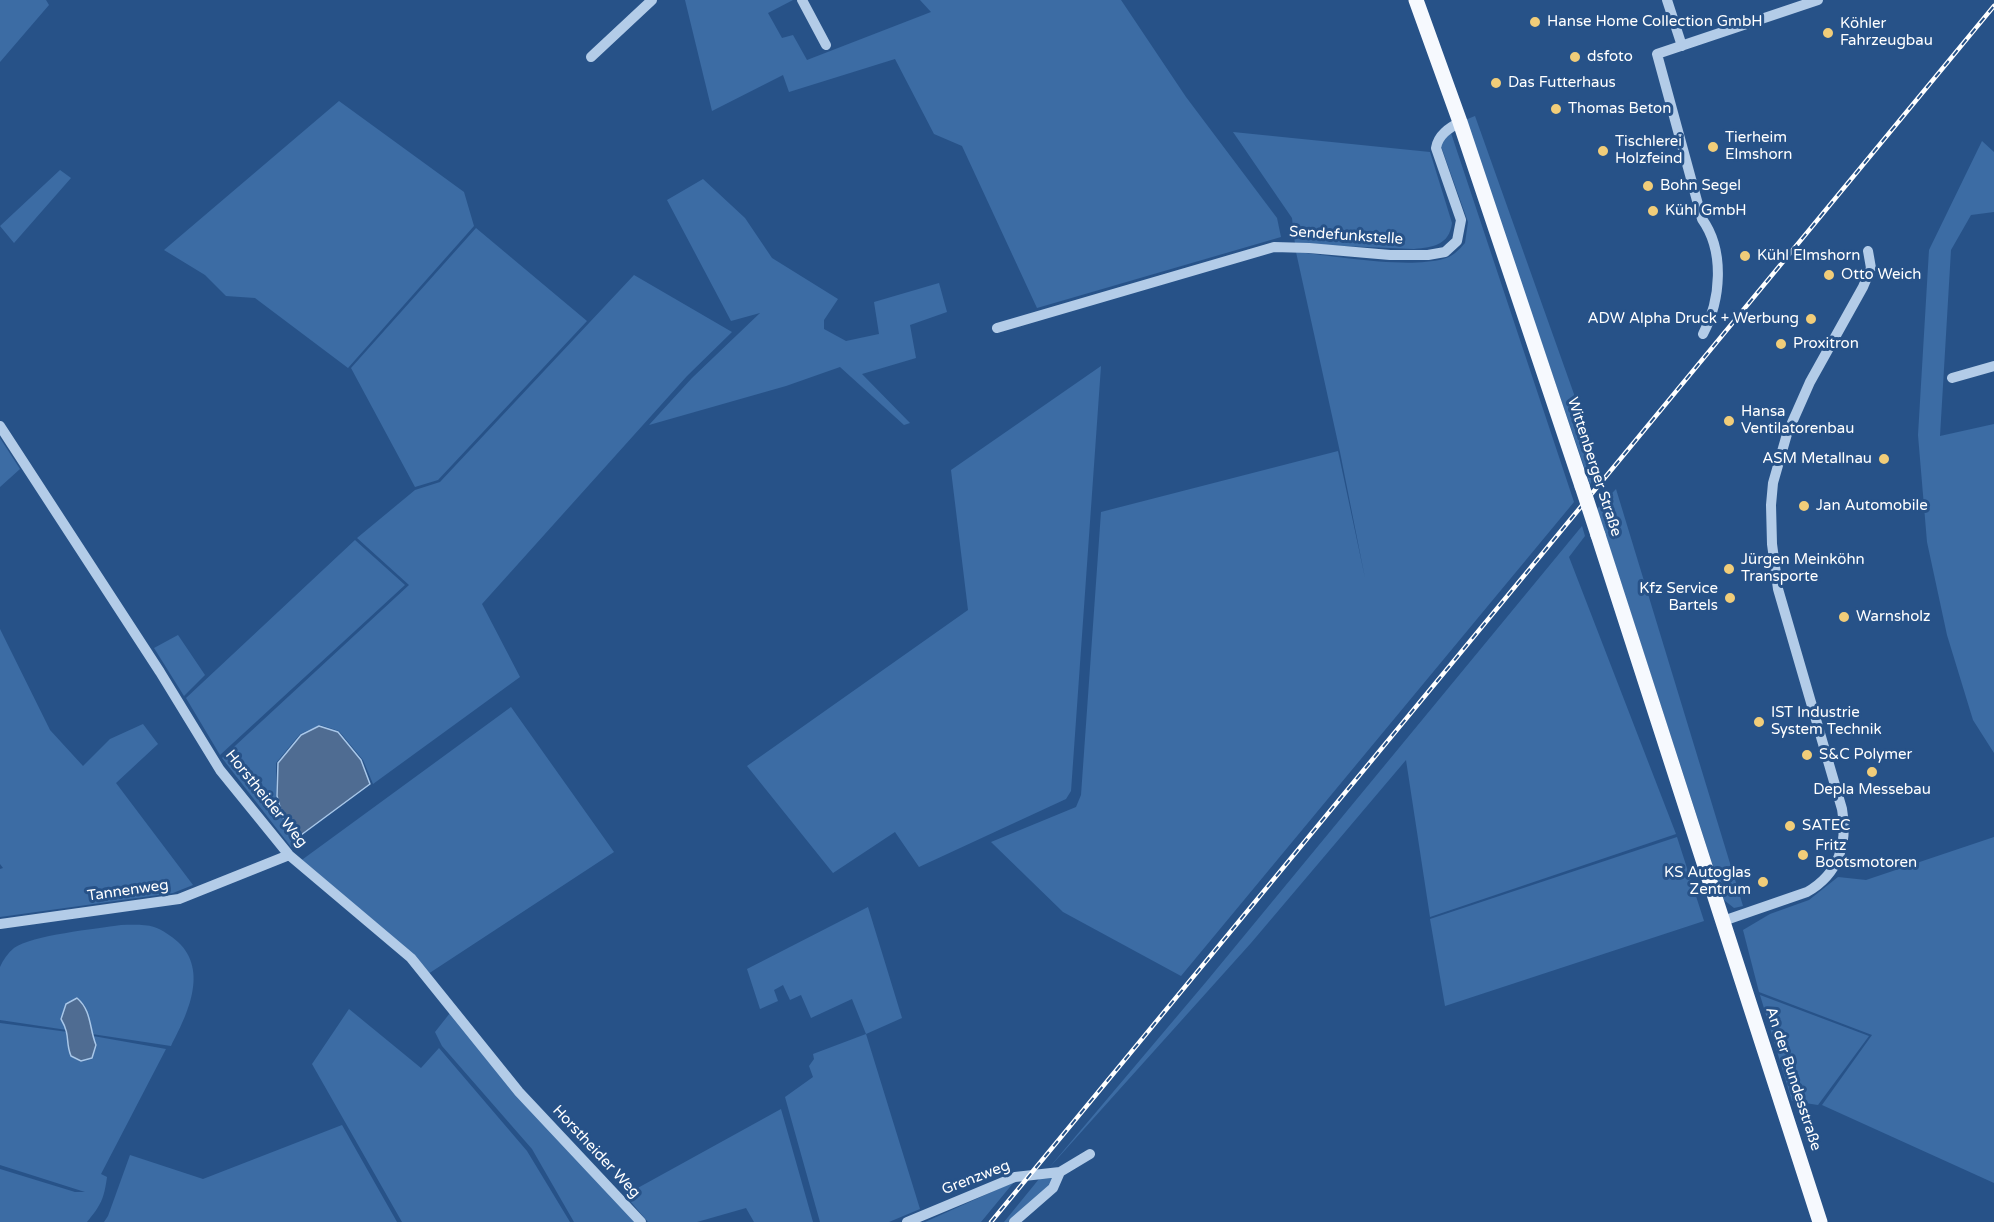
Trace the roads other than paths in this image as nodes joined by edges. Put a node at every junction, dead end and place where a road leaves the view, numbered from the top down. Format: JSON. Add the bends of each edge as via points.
{"nodes":[{"id":1,"x":652,"y":0,"type":"edge"},
{"id":2,"x":802,"y":0,"type":"edge"},
{"id":3,"x":1416,"y":0,"type":"edge"},
{"id":4,"x":1667,"y":0,"type":"edge"},
{"id":5,"x":1818,"y":0,"type":"edge"},
{"id":6,"x":826,"y":45,"type":"dead end"},
{"id":7,"x":1682,"y":46,"type":"junction"},
{"id":8,"x":591,"y":57,"type":"dead end"},
{"id":9,"x":1460,"y":122,"type":"junction"},
{"id":10,"x":1868,"y":250,"type":"dead end"},
{"id":11,"x":997,"y":328,"type":"dead end"},
{"id":12,"x":1703,"y":334,"type":"dead end"},
{"id":13,"x":1994,"y":366,"type":"edge"},
{"id":14,"x":1952,"y":378,"type":"dead end"},
{"id":15,"x":0,"y":426,"type":"edge"},
{"id":16,"x":289,"y":855,"type":"junction"},
{"id":17,"x":1723,"y":921,"type":"junction"},
{"id":18,"x":0,"y":924,"type":"edge"},
{"id":19,"x":1731,"y":947,"type":"joint"},
{"id":20,"x":1090,"y":1154,"type":"dead end"},
{"id":21,"x":1060,"y":1172,"type":"junction"},
{"id":22,"x":641,"y":1222,"type":"edge"},
{"id":23,"x":907,"y":1222,"type":"edge"},
{"id":24,"x":1014,"y":1222,"type":"edge"},
{"id":25,"x":1820,"y":1222,"type":"edge"}],
"edges":[{"from":1,"to":8,"type":"street"},
{"from":2,"to":6,"type":"street"},
{"from":3,"to":9,"type":"main road","name":"Wittenberger Straße"},
{"from":4,"to":7,"type":"street"},
{"from":5,"to":7,"type":"street"},
{"from":7,"to":12,"type":"street","via":[[1657,54],[1702,219],[1712,232],[1716,255],[1716,302]]},
{"from":9,"to":11,"type":"street","name":"Sendefunkstelle","via":[[1442,135],[1436,148],[1461,220],[1457,241],[1445,252],[1390,255],[1274,247]]},
{"from":9,"to":17,"type":"main road","name":"Wittenberger Straße","bridge":true},
{"from":10,"to":17,"type":"street","via":[[1871,268],[1863,287],[1786,434],[1771,505],[1778,589],[1842,809],[1844,842],[1835,867],[1817,886]]},
{"from":13,"to":14,"type":"street"},
{"from":15,"to":16,"type":"street","name":"Horstheider Weg","via":[[220,770]]},
{"from":16,"to":18,"type":"street","name":"Tannenweg","via":[[179,899]]},
{"from":16,"to":22,"type":"street","name":"Horstheider Weg","via":[[411,958],[519,1092]]},
{"from":17,"to":19,"type":"main road","name":"Wittenberger Straße"},
{"from":19,"to":25,"type":"main road","name":"An der Bundesstraße"},
{"from":20,"to":21,"type":"street","name":"Grenzweg"},
{"from":21,"to":23,"type":"street","name":"Grenzweg","via":[[1015,1177]]},
{"from":21,"to":24,"type":"street","via":[[1053,1188]]}]}
